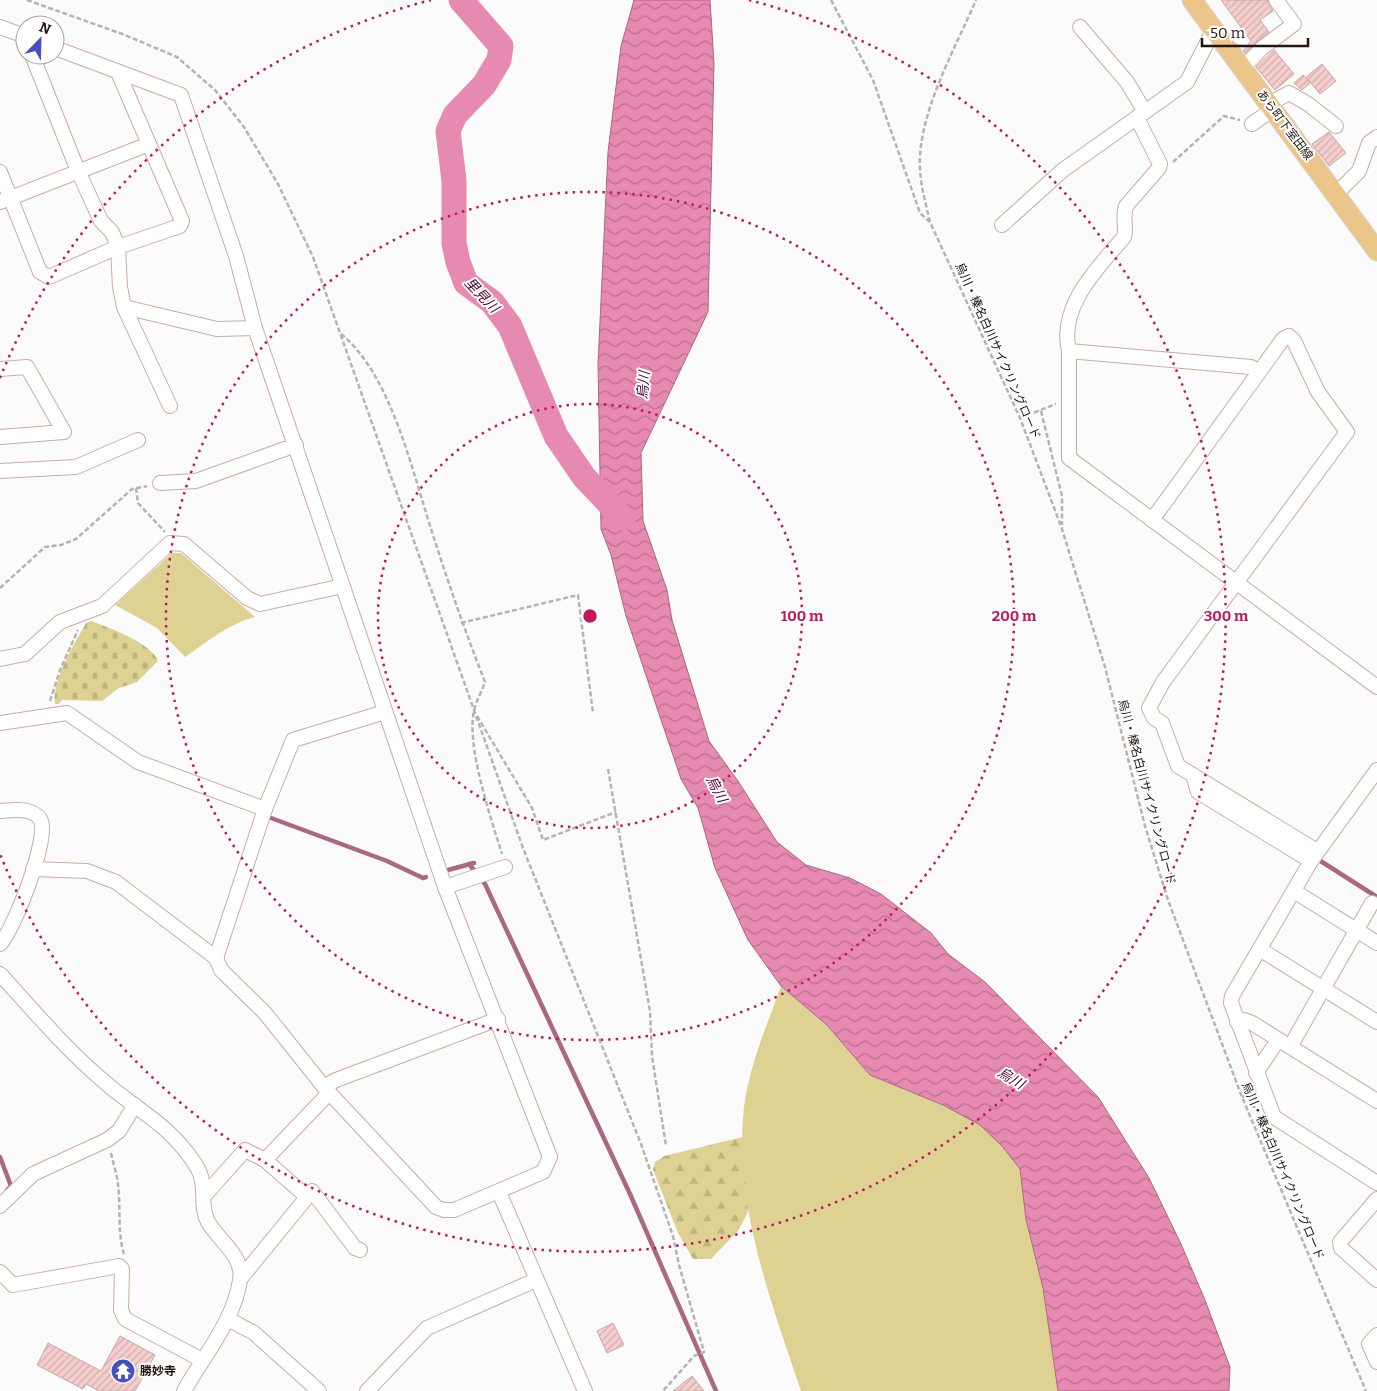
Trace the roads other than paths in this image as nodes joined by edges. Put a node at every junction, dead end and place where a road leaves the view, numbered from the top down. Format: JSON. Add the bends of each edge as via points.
{"nodes":[{"id":1,"x":1192,"y":0,"type":"edge"},
{"id":2,"x":1276,"y":0,"type":"edge"},
{"id":3,"x":0,"y":27,"type":"edge"},
{"id":4,"x":1080,"y":27,"type":"dead end"},
{"id":5,"x":1214,"y":31,"type":"junction"},
{"id":6,"x":15,"y":33,"type":"edge"},
{"id":7,"x":65,"y":52,"type":"edge"},
{"id":8,"x":36,"y":65,"type":"edge"},
{"id":9,"x":1242,"y":70,"type":"junction"},
{"id":10,"x":118,"y":72,"type":"junction"},
{"id":11,"x":1271,"y":106,"type":"junction"},
{"id":12,"x":1141,"y":115,"type":"junction"},
{"id":13,"x":1252,"y":124,"type":"road end"},
{"id":14,"x":1336,"y":126,"type":"dead end"},
{"id":15,"x":1377,"y":137,"type":"edge"},
{"id":16,"x":149,"y":144,"type":"junction"},
{"id":17,"x":78,"y":171,"type":"junction"},
{"id":18,"x":0,"y":172,"type":"edge"},
{"id":19,"x":1336,"y":194,"type":"junction"},
{"id":20,"x":5,"y":200,"type":"edge"},
{"id":21,"x":1002,"y":225,"type":"dead end"},
{"id":22,"x":118,"y":247,"type":"junction"},
{"id":23,"x":1377,"y":251,"type":"edge"},
{"id":24,"x":124,"y":307,"type":"junction"},
{"id":25,"x":255,"y":328,"type":"junction"},
{"id":26,"x":1069,"y":351,"type":"junction"},
{"id":27,"x":0,"y":369,"type":"edge"},
{"id":28,"x":1258,"y":371,"type":"junction"},
{"id":29,"x":170,"y":406,"type":"dead end"},
{"id":30,"x":0,"y":437,"type":"edge"},
{"id":31,"x":138,"y":440,"type":"dead end"},
{"id":32,"x":296,"y":445,"type":"junction"},
{"id":33,"x":0,"y":471,"type":"edge"},
{"id":34,"x":160,"y":484,"type":"road end"},
{"id":35,"x":1152,"y":520,"type":"junction"},
{"id":36,"x":1236,"y":583,"type":"junction"},
{"id":37,"x":343,"y":586,"type":"junction"},
{"id":38,"x":0,"y":659,"type":"edge"},
{"id":39,"x":1377,"y":687,"type":"edge"},
{"id":40,"x":385,"y":712,"type":"junction"},
{"id":41,"x":0,"y":723,"type":"edge"},
{"id":42,"x":1377,"y":770,"type":"edge"},
{"id":43,"x":265,"y":809,"type":"junction"},
{"id":44,"x":0,"y":811,"type":"edge"},
{"id":45,"x":1242,"y":812,"type":"junction"},
{"id":46,"x":1314,"y":856,"type":"junction"},
{"id":47,"x":505,"y":867,"type":"road end"},
{"id":48,"x":33,"y":869,"type":"junction"},
{"id":49,"x":445,"y":887,"type":"junction"},
{"id":50,"x":1294,"y":891,"type":"junction"},
{"id":51,"x":1372,"y":903,"type":"dead end"},
{"id":52,"x":1357,"y":931,"type":"junction"},
{"id":53,"x":1377,"y":943,"type":"edge"},
{"id":54,"x":0,"y":944,"type":"edge"},
{"id":55,"x":1261,"y":950,"type":"junction"},
{"id":56,"x":216,"y":958,"type":"junction"},
{"id":57,"x":0,"y":974,"type":"edge"},
{"id":58,"x":1324,"y":989,"type":"junction"},
{"id":59,"x":498,"y":1019,"type":"junction"},
{"id":60,"x":1237,"y":1022,"type":"junction"},
{"id":61,"x":1377,"y":1022,"type":"edge"},
{"id":62,"x":1278,"y":1040,"type":"junction"},
{"id":63,"x":1290,"y":1047,"type":"junction"},
{"id":64,"x":1258,"y":1078,"type":"junction"},
{"id":65,"x":327,"y":1090,"type":"junction"},
{"id":66,"x":1377,"y":1102,"type":"edge"},
{"id":67,"x":136,"y":1105,"type":"junction"},
{"id":68,"x":265,"y":1160,"type":"junction"},
{"id":69,"x":1377,"y":1183,"type":"edge"},
{"id":70,"x":499,"y":1192,"type":"junction"},
{"id":71,"x":205,"y":1195,"type":"junction"},
{"id":72,"x":306,"y":1196,"type":"junction"},
{"id":73,"x":1377,"y":1198,"type":"edge"},
{"id":74,"x":0,"y":1206,"type":"edge"},
{"id":75,"x":360,"y":1250,"type":"dead end"},
{"id":76,"x":0,"y":1272,"type":"edge"},
{"id":77,"x":241,"y":1278,"type":"junction"},
{"id":78,"x":536,"y":1280,"type":"junction"},
{"id":79,"x":1377,"y":1280,"type":"edge"},
{"id":80,"x":228,"y":1319,"type":"junction"},
{"id":81,"x":1377,"y":1335,"type":"edge"},
{"id":82,"x":202,"y":1360,"type":"junction"},
{"id":83,"x":1377,"y":1362,"type":"edge"},
{"id":84,"x":184,"y":1391,"type":"edge"},
{"id":85,"x":319,"y":1391,"type":"edge"},
{"id":86,"x":367,"y":1391,"type":"edge"},
{"id":87,"x":585,"y":1391,"type":"edge"}],
"edges":[{"from":1,"to":5,"type":"main road","name":"あら町下室田線"},
{"from":2,"to":9,"type":"street","via":[[1294,24],[1262,48]]},
{"from":3,"to":6,"type":"street"},
{"from":4,"to":12,"type":"street","via":[[1127,82]]},
{"from":5,"to":9,"type":"main road","name":"あら町下室田線"},
{"from":5,"to":12,"type":"street","via":[[1187,82]]},
{"from":7,"to":10,"type":"street"},
{"from":8,"to":17,"type":"street"},
{"from":9,"to":11,"type":"main road","name":"あら町下室田線"},
{"from":10,"to":16,"type":"street"},
{"from":10,"to":25,"type":"street","via":[[181,95],[236,256]]},
{"from":11,"to":13,"type":"street"},
{"from":11,"to":14,"type":"street","via":[[1289,93]]},
{"from":11,"to":19,"type":"main road","name":"あら町下室田線"},
{"from":12,"to":21,"type":"street","via":[[1063,170]]},
{"from":12,"to":26,"type":"street","via":[[1159,168],[1126,206],[1124,236],[1090,276],[1077,299],[1066,337]]},
{"from":15,"to":19,"type":"street","via":[[1369,143],[1359,171]]},
{"from":16,"to":17,"type":"street"},
{"from":16,"to":22,"type":"street","via":[[182,221],[180,226]]},
{"from":17,"to":20,"type":"street"},
{"from":17,"to":22,"type":"street","via":[[101,221],[112,232]]},
{"from":18,"to":20,"type":"street"},
{"from":19,"to":23,"type":"main road","name":"あら町下室田線"},
{"from":20,"to":22,"type":"street","via":[[40,272],[49,277]]},
{"from":22,"to":24,"type":"street"},
{"from":24,"to":25,"type":"street","via":[[217,329]]},
{"from":24,"to":29,"type":"street"},
{"from":25,"to":32,"type":"street"},
{"from":26,"to":28,"type":"street","via":[[1251,366]]},
{"from":26,"to":35,"type":"street","via":[[1069,458]]},
{"from":27,"to":30,"type":"street","via":[[27,367],[64,432]]},
{"from":28,"to":35,"type":"street"},
{"from":28,"to":36,"type":"street","via":[[1283,339],[1289,336],[1318,392],[1347,432]]},
{"from":31,"to":33,"type":"street","via":[[76,467]]},
{"from":32,"to":34,"type":"street","via":[[196,480]]},
{"from":32,"to":37,"type":"street"},
{"from":35,"to":36,"type":"street"},
{"from":36,"to":39,"type":"street"},
{"from":36,"to":45,"type":"street","via":[[1162,682],[1149,708],[1154,718],[1162,723],[1178,766]]},
{"from":37,"to":38,"type":"street","via":[[260,604],[247,598],[184,544],[170,544],[102,606],[60,622],[25,654]]},
{"from":37,"to":40,"type":"street"},
{"from":40,"to":43,"type":"street","via":[[292,740]]},
{"from":40,"to":49,"type":"street"},
{"from":41,"to":43,"type":"street","via":[[67,713],[138,762]]},
{"from":42,"to":46,"type":"street"},
{"from":43,"to":56,"type":"street"},
{"from":44,"to":48,"type":"street","via":[[20,809],[40,819],[42,839]]},
{"from":45,"to":46,"type":"street"},
{"from":45,"to":46,"type":"street","via":[[1263,817]]},
{"from":46,"to":50,"type":"street"},
{"from":47,"to":49,"type":"street"},
{"from":48,"to":54,"type":"street","via":[[11,930]]},
{"from":48,"to":56,"type":"street","via":[[87,871],[116,882]]},
{"from":49,"to":59,"type":"street"},
{"from":50,"to":52,"type":"street"},
{"from":50,"to":55,"type":"street"},
{"from":51,"to":52,"type":"street"},
{"from":52,"to":53,"type":"street"},
{"from":52,"to":58,"type":"street"},
{"from":55,"to":58,"type":"street"},
{"from":55,"to":60,"type":"street","via":[[1232,996]]},
{"from":56,"to":65,"type":"street","via":[[220,970],[265,1013]]},
{"from":57,"to":67,"type":"street","via":[[77,1058]]},
{"from":58,"to":61,"type":"street"},
{"from":58,"to":63,"type":"street"},
{"from":59,"to":65,"type":"street","via":[[336,1080]]},
{"from":59,"to":70,"type":"street","via":[[550,1157],[543,1172]]},
{"from":60,"to":62,"type":"street","via":[[1252,1023]]},
{"from":60,"to":64,"type":"street"},
{"from":62,"to":63,"type":"street"},
{"from":62,"to":64,"type":"street"},
{"from":63,"to":66,"type":"street"},
{"from":64,"to":69,"type":"street","via":[[1264,1086],[1274,1117]]},
{"from":65,"to":68,"type":"street"},
{"from":65,"to":70,"type":"street","via":[[436,1207],[454,1210]]},
{"from":67,"to":71,"type":"street","via":[[160,1122],[180,1145],[201,1176]]},
{"from":67,"to":74,"type":"street","via":[[119,1132],[33,1174]]},
{"from":68,"to":71,"type":"street","via":[[245,1150]]},
{"from":68,"to":72,"type":"street"},
{"from":70,"to":78,"type":"street"},
{"from":71,"to":77,"type":"street","via":[[207,1220],[236,1256]]},
{"from":72,"to":75,"type":"street","via":[[312,1191],[355,1248]]},
{"from":72,"to":77,"type":"street"},
{"from":73,"to":79,"type":"street","via":[[1340,1242],[1341,1248]]},
{"from":76,"to":82,"type":"street","via":[[13,1285],[119,1266],[122,1269],[121,1310],[125,1319]]},
{"from":77,"to":80,"type":"street"},
{"from":78,"to":86,"type":"street","via":[[427,1328]]},
{"from":78,"to":87,"type":"street"},
{"from":80,"to":82,"type":"street"},
{"from":80,"to":85,"type":"street","via":[[254,1334]]},
{"from":81,"to":83,"type":"street","via":[[1369,1344]]},
{"from":82,"to":84,"type":"street"}]}
